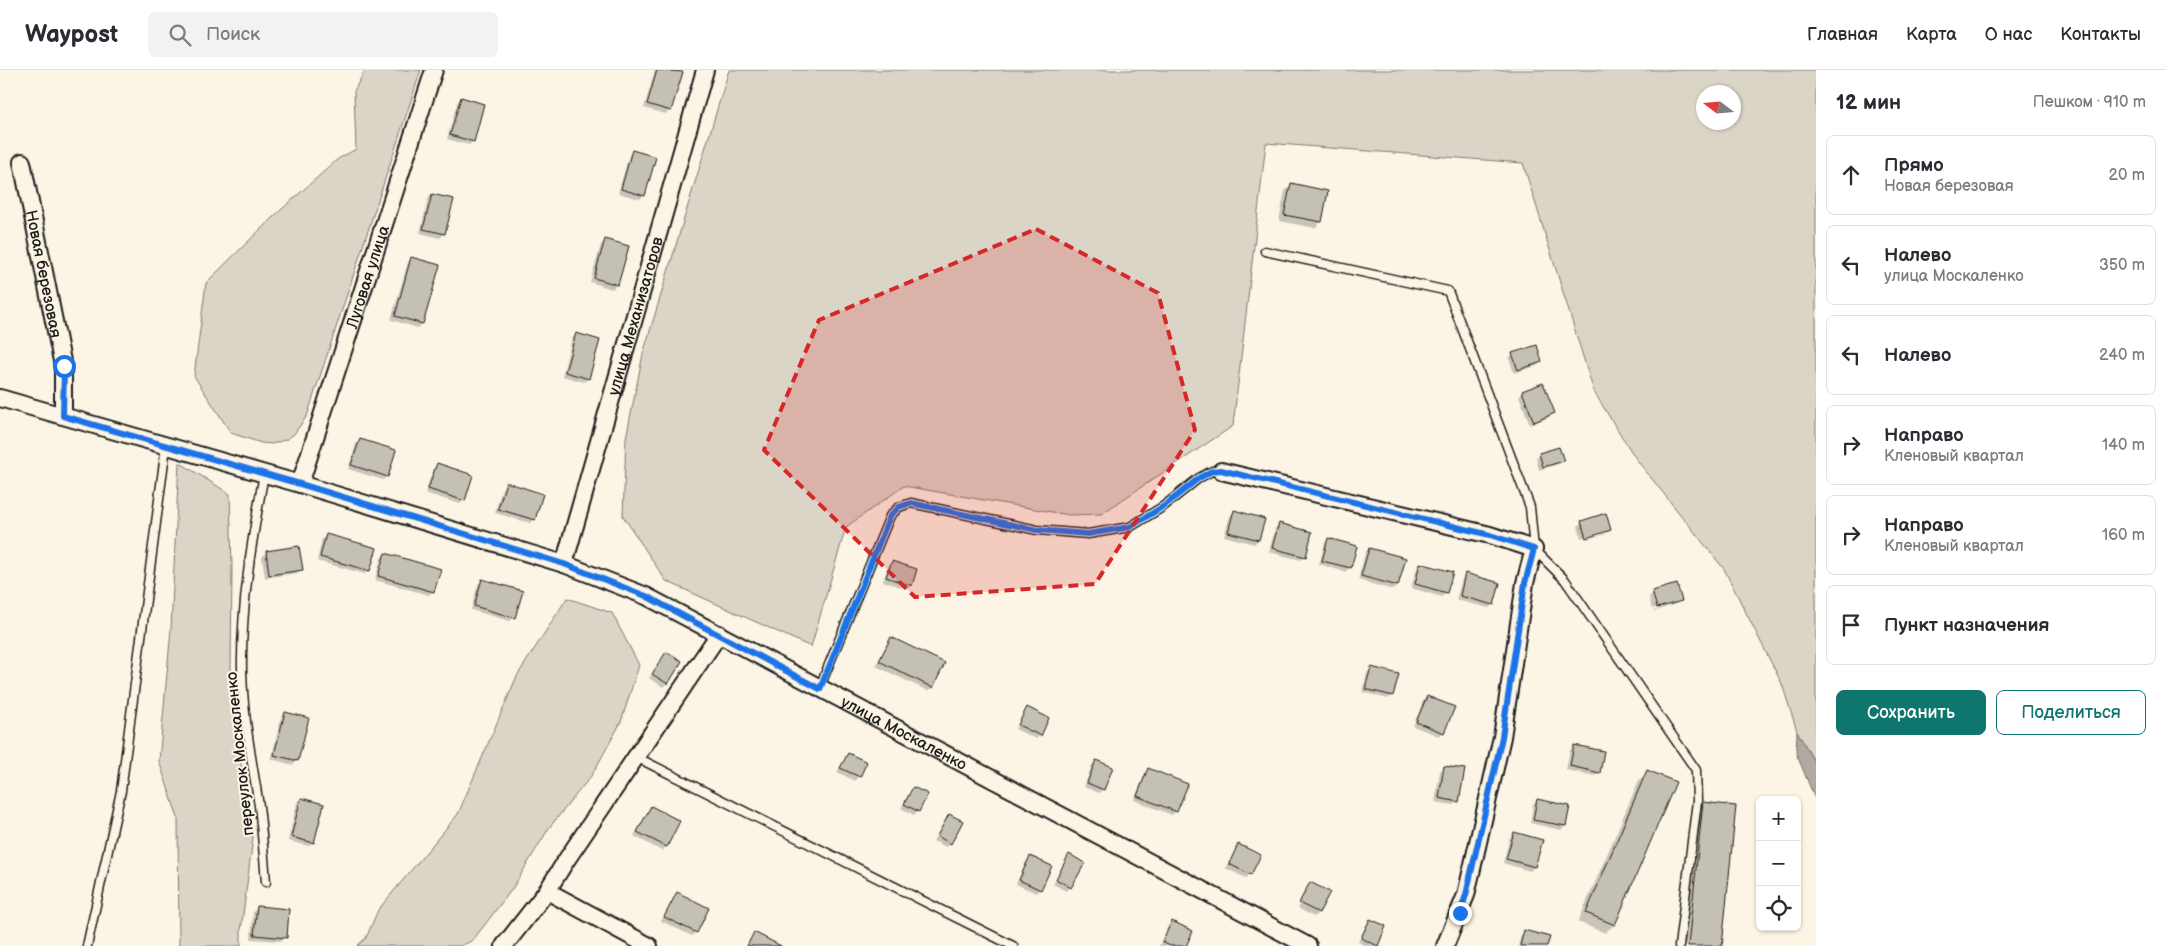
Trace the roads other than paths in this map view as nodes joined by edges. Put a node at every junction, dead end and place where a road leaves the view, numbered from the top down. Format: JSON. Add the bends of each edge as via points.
{"nodes":[{"id":1,"x":434,"y":70,"type":"edge"},
{"id":2,"x":705,"y":70,"type":"edge"},
{"id":3,"x":22,"y":162,"type":"dead end"},
{"id":4,"x":1265,"y":251,"type":"dead end"},
{"id":5,"x":0,"y":398,"type":"edge"},
{"id":6,"x":63,"y":416,"type":"junction"},
{"id":7,"x":166,"y":446,"type":"junction"},
{"id":8,"x":1221,"y":470,"type":"joint"},
{"id":9,"x":264,"y":474,"type":"junction"},
{"id":10,"x":300,"y":484,"type":"junction"},
{"id":11,"x":1534,"y":549,"type":"junction"},
{"id":12,"x":564,"y":564,"type":"junction"},
{"id":13,"x":719,"y":634,"type":"junction"},
{"id":14,"x":820,"y":689,"type":"junction"},
{"id":15,"x":636,"y":756,"type":"junction"},
{"id":16,"x":266,"y":882,"type":"dead end"},
{"id":17,"x":547,"y":891,"type":"junction"},
{"id":18,"x":87,"y":946,"type":"edge"},
{"id":19,"x":504,"y":946,"type":"edge"},
{"id":20,"x":649,"y":946,"type":"edge"},
{"id":21,"x":1012,"y":946,"type":"edge"},
{"id":22,"x":1308,"y":946,"type":"edge"},
{"id":23,"x":1445,"y":946,"type":"edge"},
{"id":24,"x":1679,"y":946,"type":"edge"}],
"edges":[{"from":1,"to":10,"type":"street","name":"Луговая улица"},
{"from":2,"to":12,"type":"street","name":"улица Механизаторов"},
{"from":3,"to":6,"type":"street","name":"Новая березовая","via":[[64,366]]},
{"from":4,"to":11,"type":"lane","via":[[1448,291],[1530,507]]},
{"from":5,"to":6,"type":"street","name":"улица Москаленко"},
{"from":6,"to":7,"type":"street","name":"улица Москаленко"},
{"from":7,"to":9,"type":"street","name":"улица Москаленко"},
{"from":7,"to":18,"type":"lane","via":[[121,791]]},
{"from":8,"to":11,"type":"street","via":[[1490,535]]},
{"from":8,"to":14,"type":"lane","via":[[1199,478],[1164,506],[1130,527],[1088,534],[1037,530],[911,503],[899,507],[890,516]]},
{"from":9,"to":10,"type":"street","name":"улица Москаленко"},
{"from":9,"to":16,"type":"lane","name":"переулок Москаленко","via":[[250,546],[242,671]]},
{"from":10,"to":12,"type":"street","name":"улица Москаленко"},
{"from":11,"to":23,"type":"street","via":[[1525,583],[1502,737],[1466,895]]},
{"from":11,"to":24,"type":"lane","via":[[1565,580],[1696,770],[1697,802]]},
{"from":12,"to":13,"type":"street","name":"улица Москаленко","via":[[646,596]]},
{"from":13,"to":14,"type":"street","name":"улица Москаленко"},
{"from":13,"to":15,"type":"street"},
{"from":14,"to":22,"type":"street","name":"улица Москаленко"},
{"from":15,"to":17,"type":"street"},
{"from":15,"to":21,"type":"lane"},
{"from":17,"to":19,"type":"street"},
{"from":17,"to":20,"type":"street"}]}
